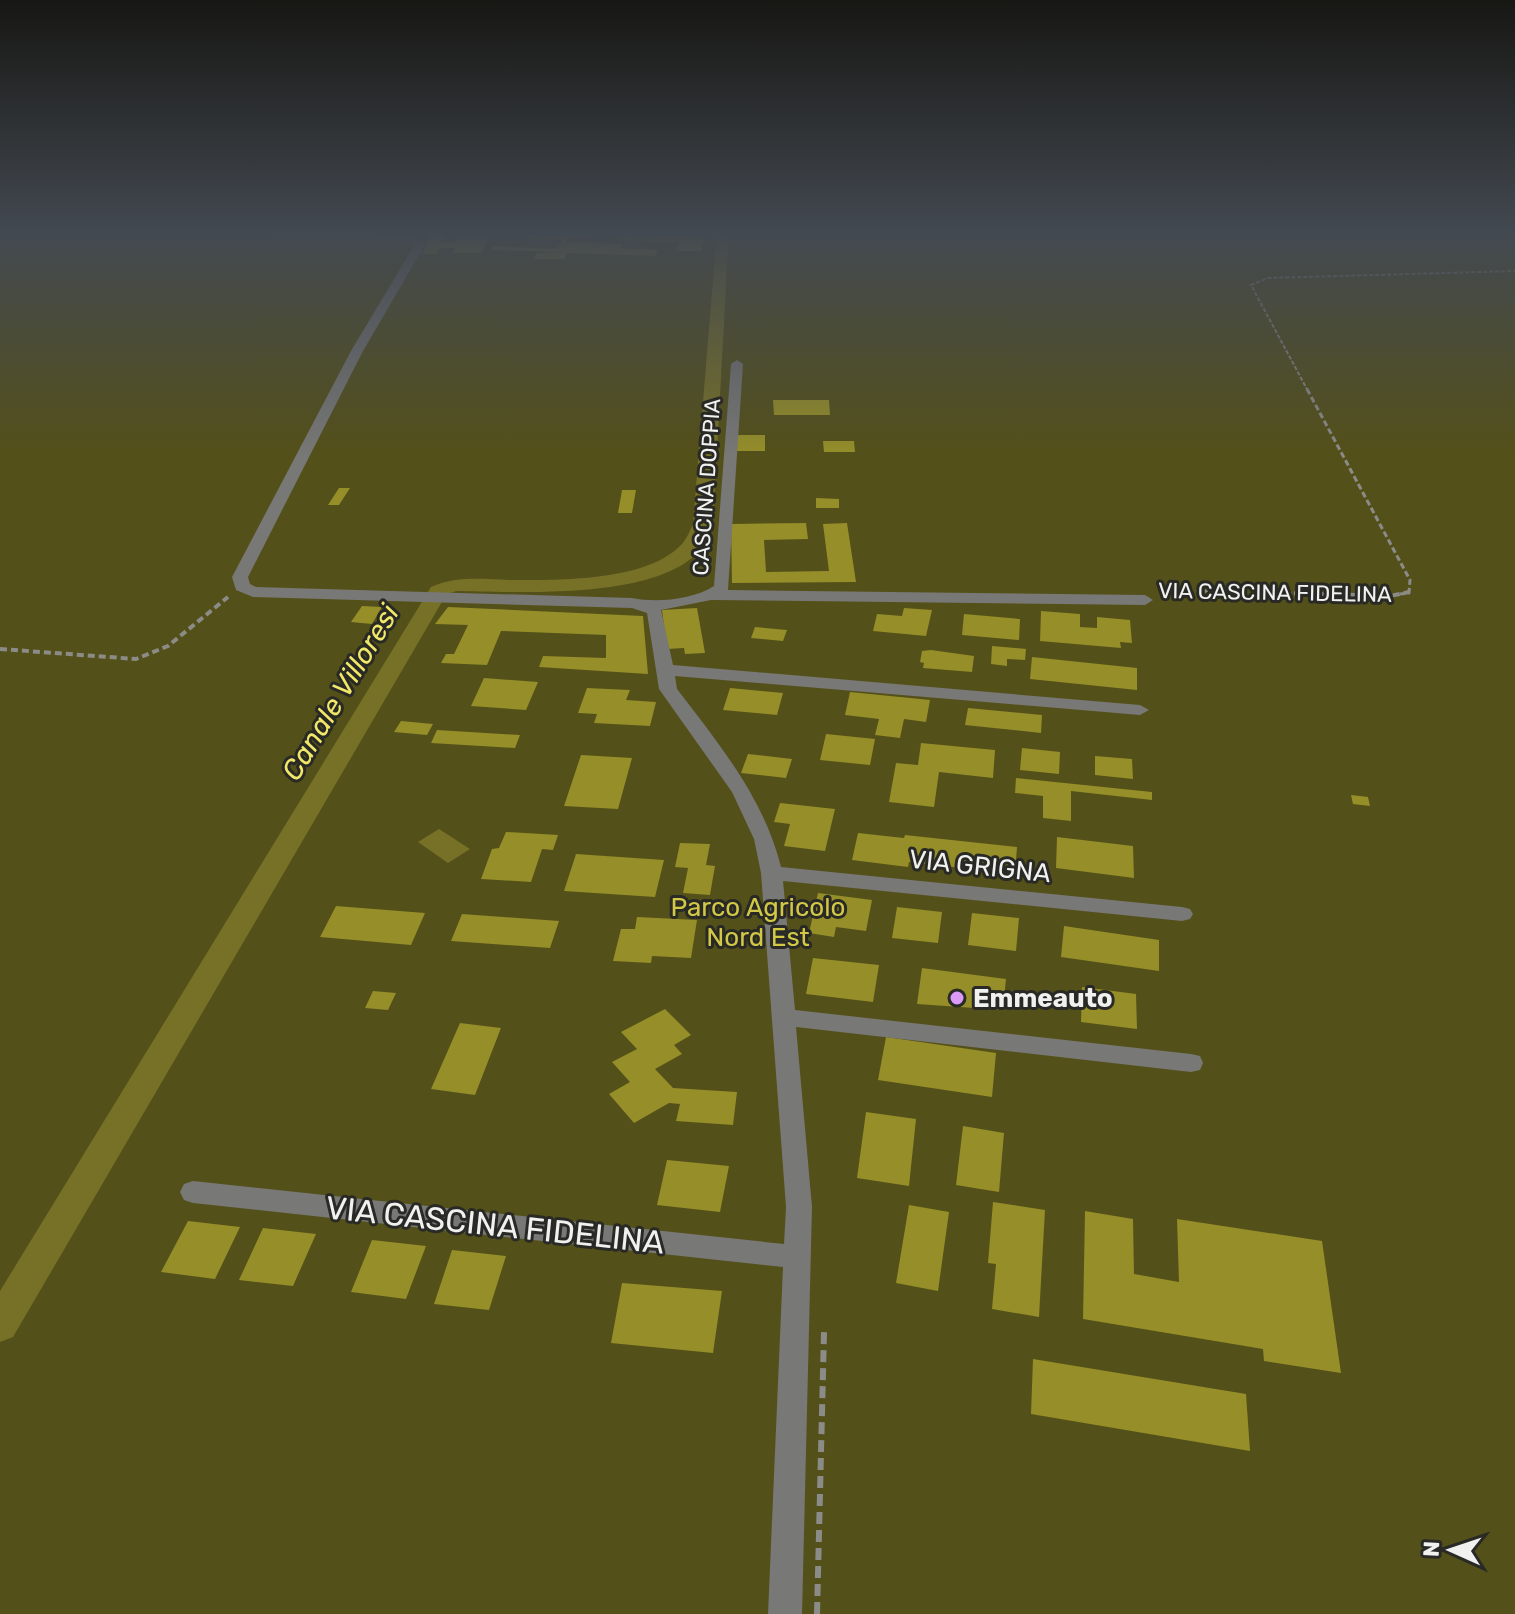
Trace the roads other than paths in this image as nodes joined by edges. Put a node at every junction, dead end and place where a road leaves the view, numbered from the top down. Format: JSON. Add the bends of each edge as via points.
{"nodes":[{"id":1,"x":383,"y":306,"type":"edge"},
{"id":2,"x":737,"y":364,"type":"dead end"},
{"id":3,"x":711,"y":595,"type":"junction"},
{"id":4,"x":1145,"y":600,"type":"dead end"},
{"id":5,"x":651,"y":607,"type":"junction"},
{"id":6,"x":664,"y":670,"type":"junction"},
{"id":7,"x":1140,"y":710,"type":"dead end"},
{"id":8,"x":772,"y":873,"type":"junction"},
{"id":9,"x":1182,"y":914,"type":"dead end"},
{"id":10,"x":783,"y":1017,"type":"junction"},
{"id":11,"x":1191,"y":1063,"type":"dead end"},
{"id":12,"x":193,"y":1192,"type":"dead end"},
{"id":13,"x":797,"y":1257,"type":"junction"},
{"id":14,"x":785,"y":1614,"type":"edge"}],
"edges":[{"from":1,"to":5,"type":"street","via":[[240,577],[241,585],[264,593]]},
{"from":2,"to":3,"type":"street","name":"CASCINA DOPPIA","via":[[722,588]]},
{"from":3,"to":4,"type":"street"},
{"from":3,"to":5,"type":"street","name":"CASCINA DOPPIA"},
{"from":5,"to":6,"type":"street"},
{"from":6,"to":7,"type":"street"},
{"from":6,"to":8,"type":"street","via":[[668,689],[742,792],[764,839]]},
{"from":8,"to":9,"type":"street","name":"VIA GRIGNA"},
{"from":8,"to":10,"type":"street"},
{"from":10,"to":11,"type":"street"},
{"from":10,"to":13,"type":"street","via":[[799,1207]]},
{"from":12,"to":13,"type":"street","name":"VIA CASCINA FIDELINA"},
{"from":13,"to":14,"type":"street"}]}
